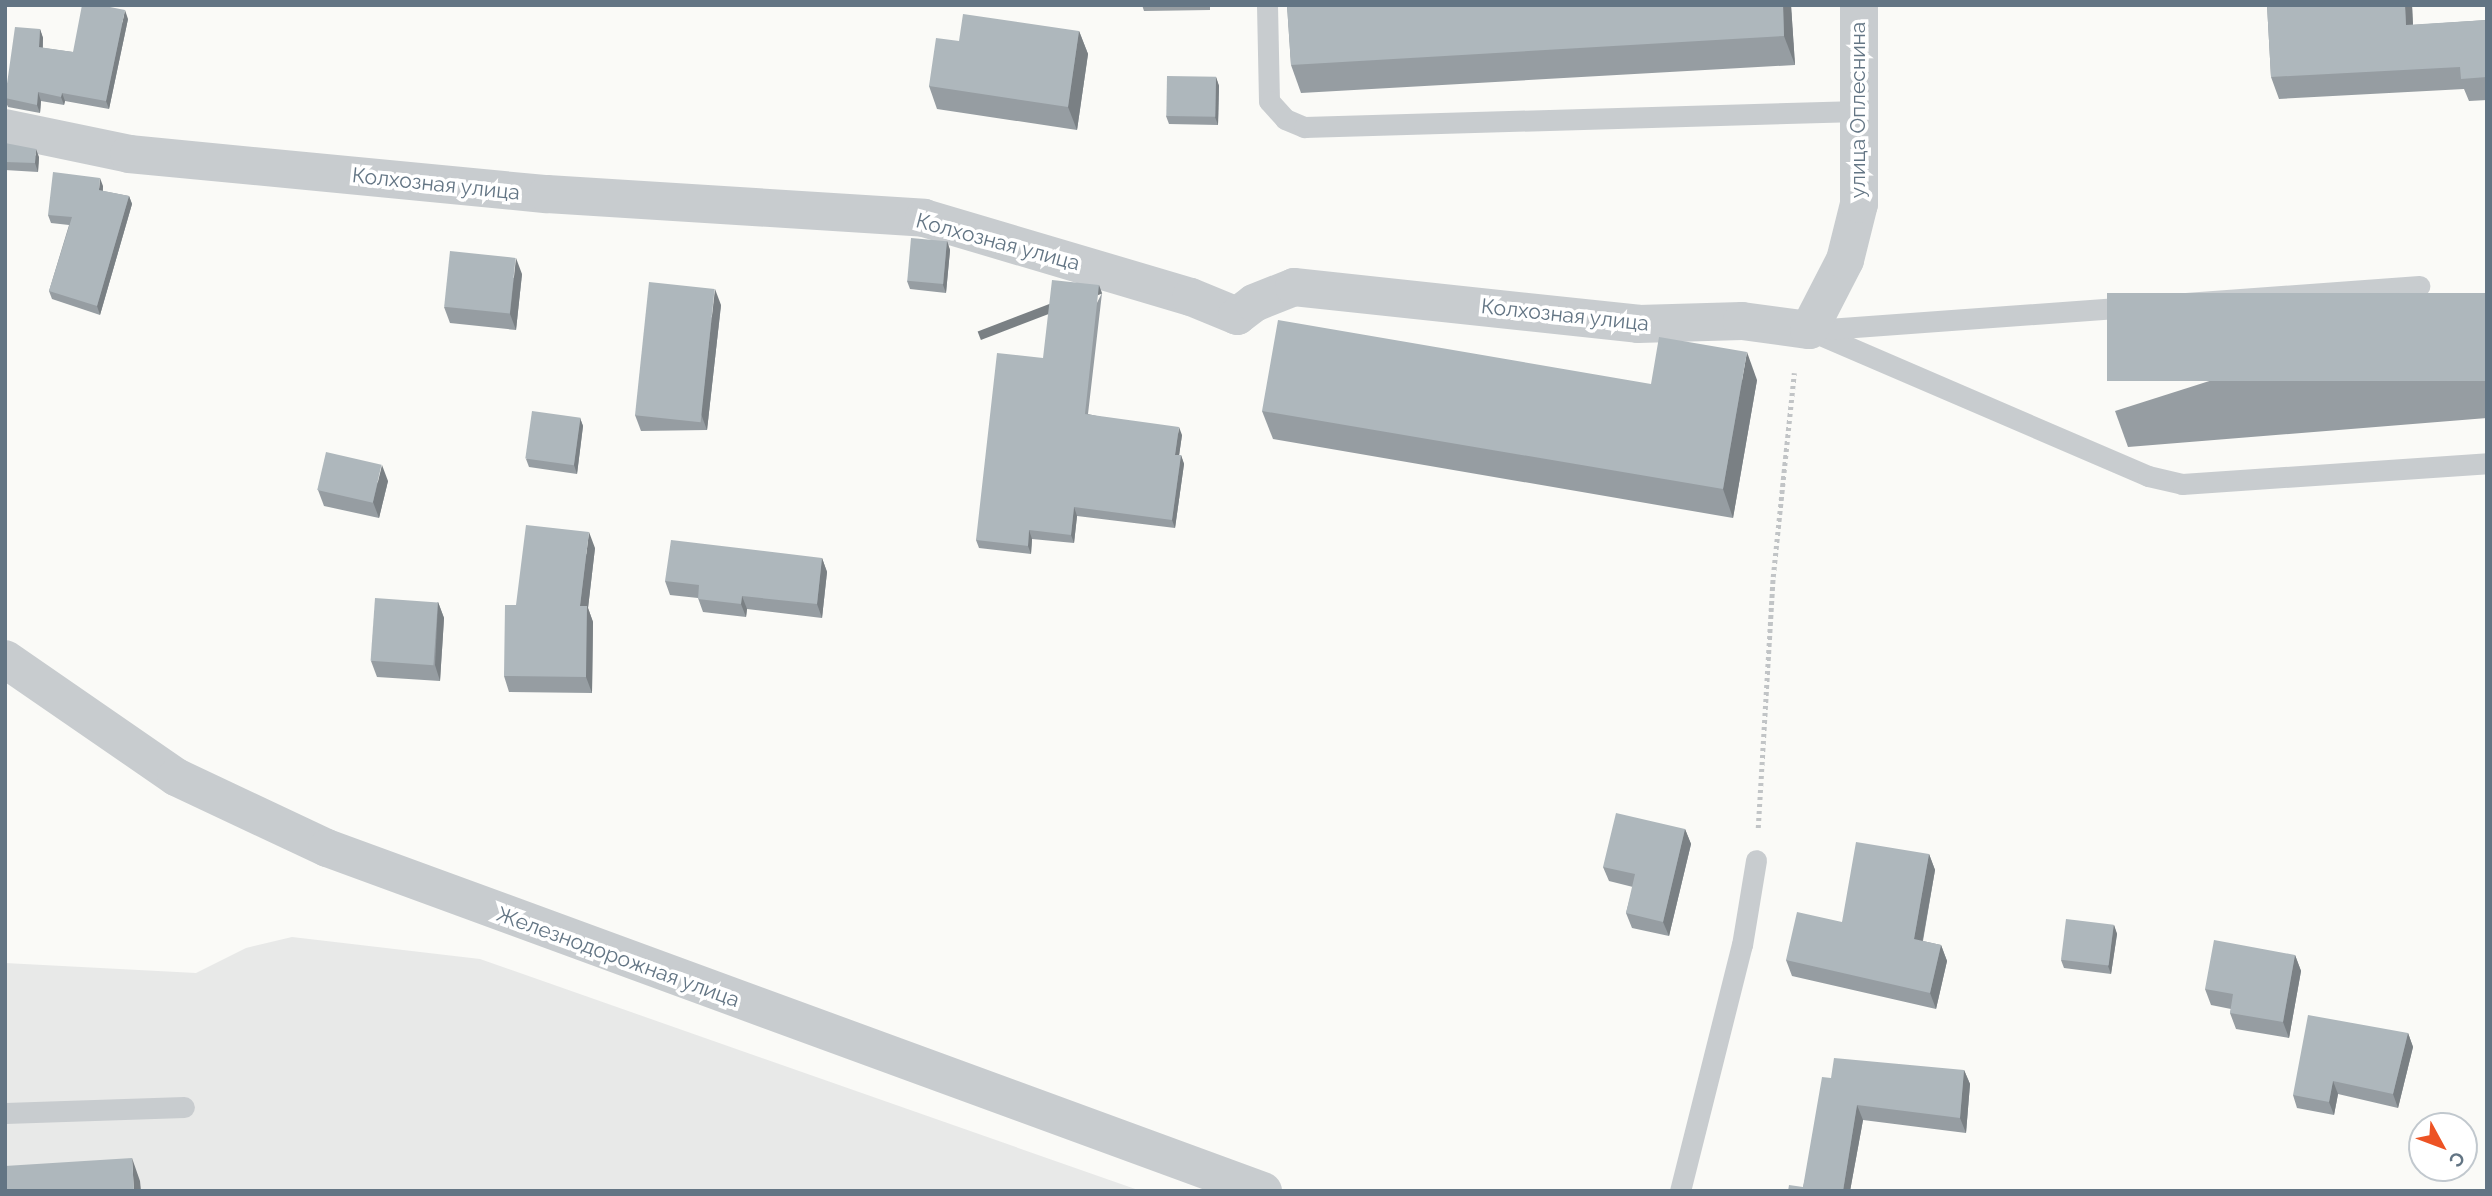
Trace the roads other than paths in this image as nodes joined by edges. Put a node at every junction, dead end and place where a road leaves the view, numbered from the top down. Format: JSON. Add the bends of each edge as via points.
{"nodes":[{"id":1,"x":1267,"y":5,"type":"edge"},
{"id":2,"x":1859,"y":5,"type":"edge"},
{"id":3,"x":1859,"y":111,"type":"junction"},
{"id":4,"x":5,"y":128,"type":"edge"},
{"id":5,"x":2419,"y":286,"type":"dead end"},
{"id":6,"x":1808,"y":330,"type":"junction"},
{"id":7,"x":2487,"y":463,"type":"edge"},
{"id":8,"x":5,"y":659,"type":"edge"},
{"id":9,"x":1756,"y":860,"type":"road end"},
{"id":10,"x":184,"y":1107,"type":"dead end"},
{"id":11,"x":5,"y":1113,"type":"edge"},
{"id":12,"x":1198,"y":1180,"type":"edge"},
{"id":13,"x":1263,"y":1191,"type":"edge"},
{"id":14,"x":1680,"y":1191,"type":"edge"}],
"edges":[{"from":1,"to":3,"type":"lane","via":[[1269,101],[1285,119],[1304,127]]},
{"from":2,"to":3,"type":"street","name":"улица Оплеснина"},
{"from":3,"to":6,"type":"street","name":"улица Оплеснина","via":[[1859,204],[1845,260]]},
{"from":4,"to":6,"type":"street","name":"Колхозная улица","via":[[129,154],[251,166],[547,194],[924,218],[1191,297],[1237,316],[1254,303],[1294,287],[1638,324],[1741,321]]},
{"from":5,"to":6,"type":"lane"},
{"from":6,"to":7,"type":"lane","via":[[2148,476],[2182,484]]},
{"from":8,"to":12,"type":"street","name":"Железнодорожная улица","via":[[176,777],[327,848]]},
{"from":9,"to":14,"type":"lane","via":[[1739,958]]},
{"from":10,"to":11,"type":"lane"},
{"from":12,"to":13,"type":"street","name":"Железнодорожная улица"}]}
